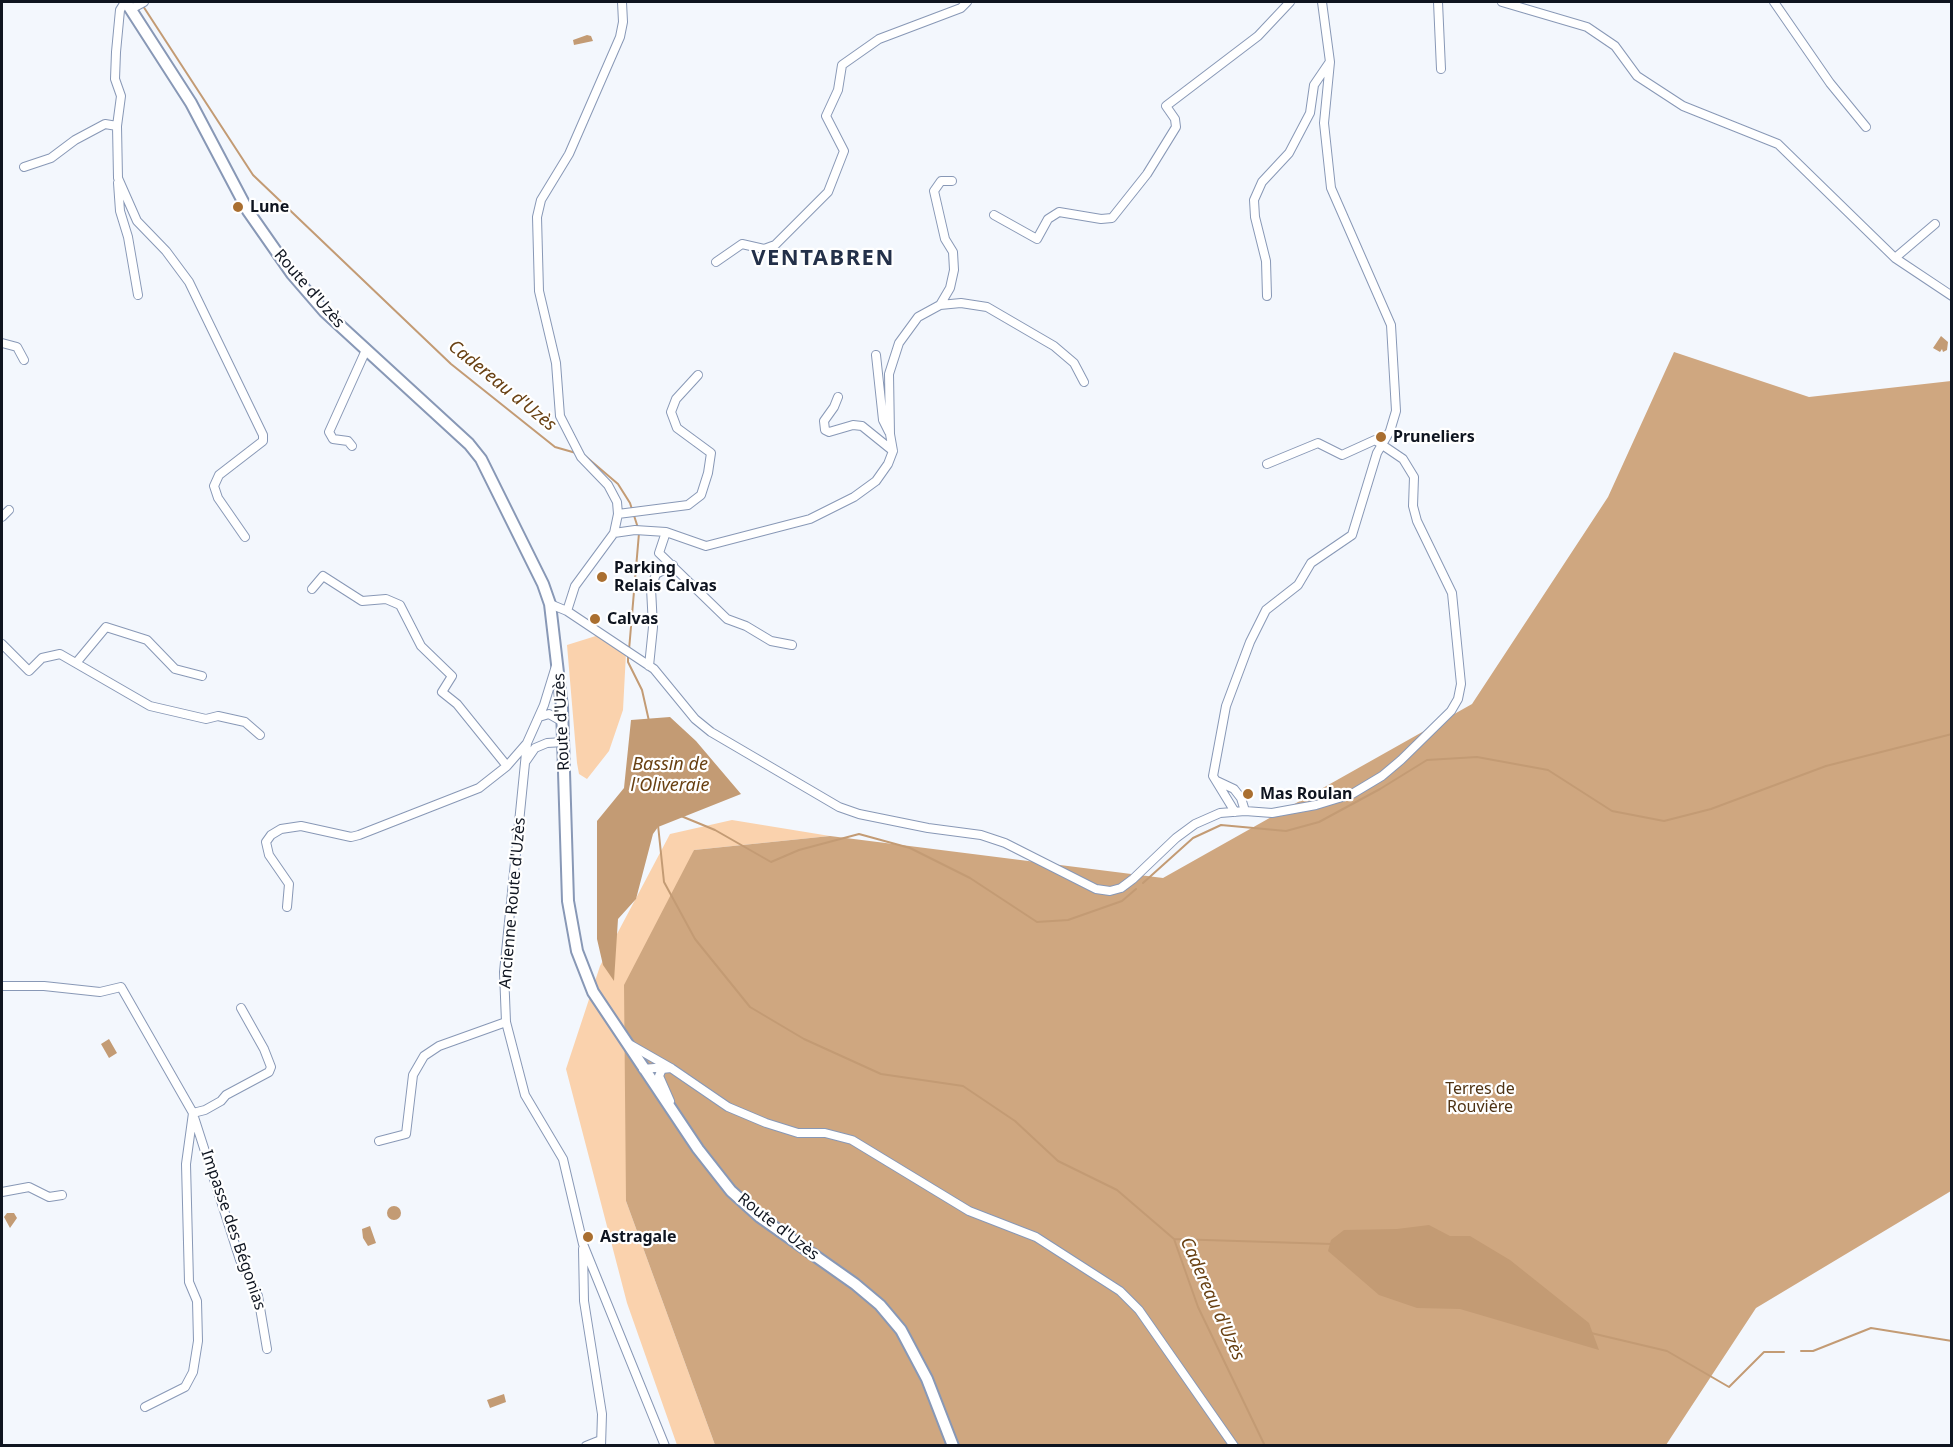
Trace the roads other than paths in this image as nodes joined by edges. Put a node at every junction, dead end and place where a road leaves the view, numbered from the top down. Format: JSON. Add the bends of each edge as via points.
{"nodes":[{"id":1,"x":144,"y":2,"type":"edge"},
{"id":2,"x":622,"y":2,"type":"edge"},
{"id":3,"x":967,"y":2,"type":"edge"},
{"id":4,"x":1290,"y":2,"type":"edge"},
{"id":5,"x":1322,"y":2,"type":"edge"},
{"id":6,"x":1438,"y":2,"type":"edge"},
{"id":7,"x":1502,"y":2,"type":"edge"},
{"id":8,"x":1774,"y":2,"type":"edge"},
{"id":9,"x":130,"y":5,"type":"edge"},
{"id":10,"x":1330,"y":62,"type":"junction"},
{"id":11,"x":1441,"y":69,"type":"dead end"},
{"id":12,"x":117,"y":126,"type":"junction"},
{"id":13,"x":1866,"y":127,"type":"dead end"},
{"id":14,"x":24,"y":167,"type":"dead end"},
{"id":15,"x":118,"y":178,"type":"junction"},
{"id":16,"x":952,"y":181,"type":"dead end"},
{"id":17,"x":994,"y":215,"type":"dead end"},
{"id":18,"x":1935,"y":224,"type":"dead end"},
{"id":19,"x":1895,"y":258,"type":"junction"},
{"id":20,"x":716,"y":262,"type":"dead end"},
{"id":21,"x":138,"y":295,"type":"dead end"},
{"id":22,"x":1267,"y":296,"type":"dead end"},
{"id":23,"x":1952,"y":296,"type":"edge"},
{"id":24,"x":940,"y":305,"type":"junction"},
{"id":25,"x":2,"y":343,"type":"edge"},
{"id":26,"x":366,"y":350,"type":"junction"},
{"id":27,"x":876,"y":355,"type":"dead end"},
{"id":28,"x":24,"y":360,"type":"dead end"},
{"id":29,"x":698,"y":375,"type":"dead end"},
{"id":30,"x":1084,"y":382,"type":"dead end"},
{"id":31,"x":838,"y":397,"type":"dead end"},
{"id":32,"x":890,"y":434,"type":"junction"},
{"id":33,"x":1382,"y":442,"type":"junction"},
{"id":34,"x":352,"y":446,"type":"dead end"},
{"id":35,"x":893,"y":451,"type":"junction"},
{"id":36,"x":1267,"y":464,"type":"dead end"},
{"id":37,"x":9,"y":510,"type":"dead end"},
{"id":38,"x":618,"y":514,"type":"junction"},
{"id":39,"x":2,"y":517,"type":"edge"},
{"id":40,"x":666,"y":532,"type":"junction"},
{"id":41,"x":614,"y":533,"type":"junction"},
{"id":42,"x":245,"y":537,"type":"dead end"},
{"id":43,"x":673,"y":565,"type":"junction"},
{"id":44,"x":312,"y":589,"type":"dead end"},
{"id":45,"x":550,"y":604,"type":"junction"},
{"id":46,"x":567,"y":611,"type":"junction"},
{"id":47,"x":2,"y":644,"type":"edge"},
{"id":48,"x":792,"y":645,"type":"dead end"},
{"id":49,"x":558,"y":659,"type":"junction"},
{"id":50,"x":76,"y":663,"type":"junction"},
{"id":51,"x":649,"y":666,"type":"junction"},
{"id":52,"x":202,"y":676,"type":"dead end"},
{"id":53,"x":539,"y":717,"type":"junction"},
{"id":54,"x":563,"y":722,"type":"junction"},
{"id":55,"x":534,"y":728,"type":"junction"},
{"id":56,"x":260,"y":735,"type":"dead end"},
{"id":57,"x":564,"y":742,"type":"junction"},
{"id":58,"x":528,"y":743,"type":"junction"},
{"id":59,"x":547,"y":743,"type":"junction"},
{"id":60,"x":525,"y":762,"type":"junction"},
{"id":61,"x":507,"y":766,"type":"junction"},
{"id":62,"x":1216,"y":780,"type":"junction"},
{"id":63,"x":1245,"y":810,"type":"junction"},
{"id":64,"x":1235,"y":812,"type":"junction"},
{"id":65,"x":287,"y":907,"type":"dead end"},
{"id":66,"x":2,"y":986,"type":"edge"},
{"id":67,"x":241,"y":1008,"type":"dead end"},
{"id":68,"x":506,"y":1022,"type":"junction"},
{"id":69,"x":626,"y":1043,"type":"junction"},
{"id":70,"x":657,"y":1059,"type":"junction"},
{"id":71,"x":641,"y":1067,"type":"junction"},
{"id":72,"x":671,"y":1068,"type":"junction"},
{"id":73,"x":193,"y":1113,"type":"junction"},
{"id":74,"x":676,"y":1117,"type":"junction"},
{"id":75,"x":379,"y":1141,"type":"dead end"},
{"id":76,"x":2,"y":1192,"type":"edge"},
{"id":77,"x":62,"y":1195,"type":"dead end"},
{"id":78,"x":583,"y":1244,"type":"junction"},
{"id":79,"x":267,"y":1349,"type":"dead end"},
{"id":80,"x":145,"y":1407,"type":"dead end"},
{"id":81,"x":601,"y":1443,"type":"edge"},
{"id":82,"x":586,"y":1446,"type":"edge"},
{"id":83,"x":665,"y":1446,"type":"edge"},
{"id":84,"x":953,"y":1446,"type":"edge"},
{"id":85,"x":1234,"y":1446,"type":"edge"}],
"edges":[{"from":1,"to":9,"type":"street"},
{"from":2,"to":38,"type":"street","via":[[620,37],[568,154],[541,200],[537,217],[539,291],[556,363],[560,416],[579,454],[608,485]]},
{"from":3,"to":20,"type":"street","via":[[961,8],[879,39],[842,65],[838,90],[826,116],[844,151],[828,192],[775,244],[764,249],[742,244]]},
{"from":4,"to":17,"type":"street","via":[[1258,36],[1166,106],[1176,127],[1147,174],[1112,218],[1059,212],[1048,219],[1036,239]]},
{"from":5,"to":10,"type":"street"},
{"from":6,"to":11,"type":"street"},
{"from":7,"to":19,"type":"street","via":[[1587,27],[1615,46],[1637,76],[1683,106],[1778,144]]},
{"from":8,"to":13,"type":"street"},
{"from":9,"to":12,"type":"street","via":[[120,10],[115,79],[121,96]]},
{"from":9,"to":26,"type":"main road","name":"Route d'Uzès","via":[[191,103],[248,211],[292,274]]},
{"from":10,"to":22,"type":"street","via":[[1314,85],[1310,113],[1289,153],[1262,182],[1254,200],[1266,261]]},
{"from":10,"to":33,"type":"street","via":[[1324,123],[1331,188],[1372,278],[1392,334],[1396,411]]},
{"from":12,"to":14,"type":"street","via":[[105,124],[51,158]]},
{"from":12,"to":15,"type":"street"},
{"from":15,"to":21,"type":"street","via":[[120,211]]},
{"from":15,"to":42,"type":"street","via":[[137,221],[189,282],[264,435],[263,441],[219,475],[214,486]]},
{"from":16,"to":24,"type":"street","via":[[941,181],[934,191],[945,239],[953,252],[954,270]]},
{"from":18,"to":19,"type":"street"},
{"from":19,"to":23,"type":"street"},
{"from":24,"to":30,"type":"street","via":[[987,307],[1054,346],[1074,363]]},
{"from":24,"to":32,"type":"street","via":[[918,317],[899,343],[889,374]]},
{"from":25,"to":28,"type":"street","via":[[17,347]]},
{"from":26,"to":34,"type":"street","via":[[329,432],[333,439],[348,441]]},
{"from":26,"to":45,"type":"main road","name":"Route d'Uzès","via":[[481,459]]},
{"from":27,"to":32,"type":"street","via":[[883,420]]},
{"from":29,"to":38,"type":"street","via":[[676,399],[671,412],[677,428],[711,453],[701,495],[687,505]]},
{"from":31,"to":35,"type":"street","via":[[824,421],[825,430],[862,426]]},
{"from":32,"to":35,"type":"street"},
{"from":33,"to":36,"type":"street","via":[[1375,440],[1342,455],[1318,443]]},
{"from":33,"to":62,"type":"street","via":[[1352,535],[1311,562],[1298,585],[1266,610],[1250,642],[1226,706],[1214,765]]},
{"from":33,"to":63,"type":"street","via":[[1403,459],[1414,477],[1417,521],[1448,581],[1454,604],[1461,684],[1458,699],[1451,711],[1401,760],[1352,794],[1272,813]]},
{"from":35,"to":40,"type":"street","via":[[876,481],[810,519],[706,546]]},
{"from":37,"to":39,"type":"street"},
{"from":38,"to":41,"type":"street"},
{"from":40,"to":41,"type":"street"},
{"from":40,"to":43,"type":"street","via":[[659,553]]},
{"from":41,"to":46,"type":"street","via":[[575,585]]},
{"from":43,"to":48,"type":"street","via":[[727,619],[771,641]]},
{"from":43,"to":51,"type":"street","via":[[656,574],[651,588]]},
{"from":44,"to":61,"type":"street","via":[[323,576],[362,601],[386,600],[400,605],[421,646],[452,676],[442,692],[457,704]]},
{"from":45,"to":46,"type":"street"},
{"from":45,"to":49,"type":"main road","name":"Route d'Uzès"},
{"from":46,"to":51,"type":"street"},
{"from":47,"to":50,"type":"street","via":[[29,671],[42,658],[60,654]]},
{"from":49,"to":53,"type":"street","name":"Ancienne Route d'Uzès"},
{"from":49,"to":54,"type":"main road","name":"Route d'Uzès"},
{"from":50,"to":52,"type":"street","via":[[106,627],[147,640],[175,669]]},
{"from":50,"to":56,"type":"street","via":[[150,706],[206,719],[218,716],[245,722]]},
{"from":51,"to":64,"type":"street","via":[[711,732],[839,807],[897,822],[981,835],[1096,889],[1121,888],[1195,824],[1221,813]]},
{"from":53,"to":54,"type":"street","via":[[549,714]]},
{"from":53,"to":55,"type":"street","name":"Ancienne Route d'Uzès"},
{"from":54,"to":57,"type":"main road","name":"Route d'Uzès"},
{"from":55,"to":58,"type":"street","name":"Ancienne Route d'Uzès"},
{"from":55,"to":59,"type":"street"},
{"from":57,"to":59,"type":"street"},
{"from":57,"to":69,"type":"main road","name":"Route d'Uzès","via":[[568,901],[577,951],[593,992]]},
{"from":58,"to":60,"type":"street","name":"Ancienne Route d'Uzès"},
{"from":58,"to":61,"type":"street"},
{"from":59,"to":60,"type":"street","via":[[535,748]]},
{"from":60,"to":68,"type":"street","name":"Ancienne Route d'Uzès","via":[[504,972]]},
{"from":61,"to":65,"type":"street","via":[[479,788],[359,835],[351,837],[301,826],[271,835],[266,842],[269,855],[289,884]]},
{"from":62,"to":63,"type":"street","via":[[1234,789]]},
{"from":62,"to":64,"type":"street"},
{"from":63,"to":64,"type":"street"},
{"from":66,"to":73,"type":"street","name":"Impasse des Bégonias","via":[[100,992],[121,987]]},
{"from":67,"to":73,"type":"street","via":[[264,1049],[271,1067],[269,1072],[205,1110]]},
{"from":68,"to":75,"type":"street","via":[[440,1046],[424,1056],[413,1075],[406,1134]]},
{"from":68,"to":78,"type":"street","name":"Ancienne Route d'Uzès","via":[[530,1106],[563,1159]]},
{"from":69,"to":70,"type":"street"},
{"from":69,"to":71,"type":"main road","name":"Route d'Uzès"},
{"from":70,"to":71,"type":"street","via":[[646,1060]]},
{"from":70,"to":72,"type":"street"},
{"from":71,"to":72,"type":"street"},
{"from":71,"to":74,"type":"main road","name":"Route d'Uzès"},
{"from":72,"to":74,"type":"street","via":[[662,1069],[659,1076]]},
{"from":72,"to":85,"type":"street","via":[[728,1107],[766,1124],[852,1140],[969,1210],[1036,1237],[1120,1292],[1138,1310]]},
{"from":73,"to":79,"type":"street","name":"Impasse des Bégonias","via":[[240,1260],[258,1296]]},
{"from":73,"to":80,"type":"street","name":"Impasse des Bégonias","via":[[186,1164],[189,1282],[197,1301],[194,1372],[185,1387]]},
{"from":74,"to":84,"type":"main road","name":"Route d'Uzès","via":[[738,1197],[880,1305],[901,1330],[927,1379]]},
{"from":76,"to":77,"type":"street","via":[[30,1187],[49,1197]]},
{"from":78,"to":81,"type":"street","via":[[584,1301],[602,1414]]},
{"from":78,"to":83,"type":"street","name":"Ancienne Route d'Uzès"},
{"from":81,"to":82,"type":"street"}]}
